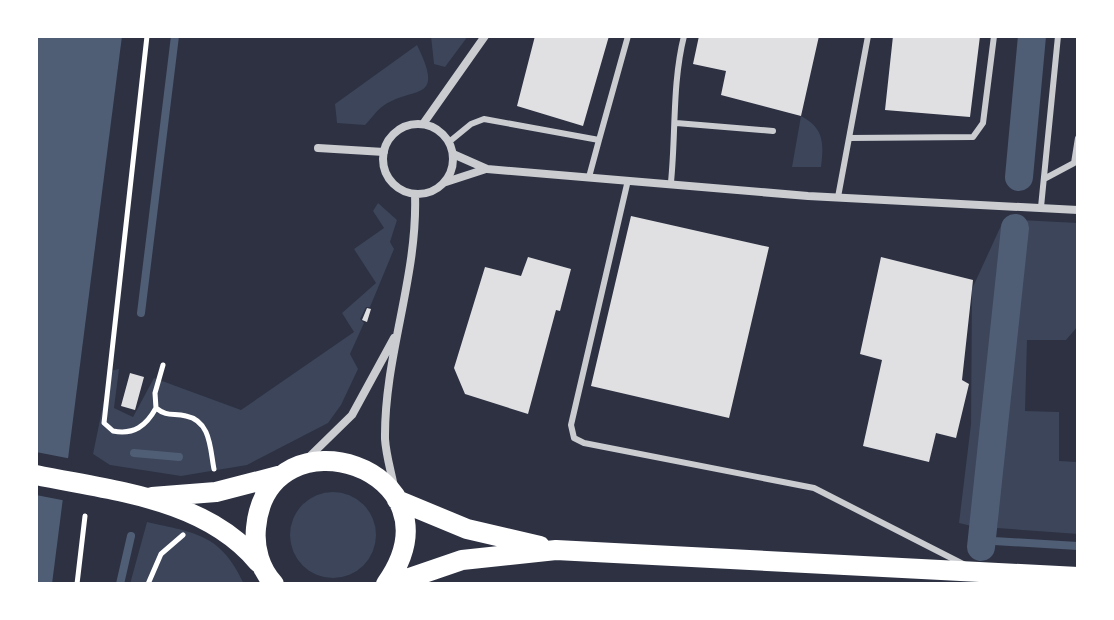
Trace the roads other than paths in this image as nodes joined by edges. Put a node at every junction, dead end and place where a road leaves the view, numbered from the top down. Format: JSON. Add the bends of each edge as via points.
{"nodes":[{"id":1,"x":485,"y":36,"type":"edge"},
{"id":2,"x":628,"y":36,"type":"edge"},
{"id":3,"x":684,"y":36,"type":"edge"},
{"id":4,"x":868,"y":36,"type":"edge"},
{"id":5,"x":994,"y":36,"type":"edge"},
{"id":6,"x":1058,"y":36,"type":"edge"},
{"id":7,"x":676,"y":123,"type":"junction"},
{"id":8,"x":423,"y":124,"type":"junction"},
{"id":9,"x":773,"y":131,"type":"dead end"},
{"id":10,"x":849,"y":138,"type":"junction"},
{"id":11,"x":1078,"y":138,"type":"edge"},
{"id":12,"x":599,"y":140,"type":"junction"},
{"id":13,"x":449,"y":142,"type":"junction"},
{"id":14,"x":318,"y":148,"type":"dead end"},
{"id":15,"x":384,"y":152,"type":"junction"},
{"id":16,"x":453,"y":154,"type":"junction"},
{"id":17,"x":487,"y":169,"type":"junction"},
{"id":18,"x":589,"y":177,"type":"junction"},
{"id":19,"x":1044,"y":179,"type":"junction"},
{"id":20,"x":628,"y":180,"type":"junction"},
{"id":21,"x":671,"y":182,"type":"junction"},
{"id":22,"x":444,"y":183,"type":"junction"},
{"id":23,"x":415,"y":194,"type":"junction"},
{"id":24,"x":838,"y":197,"type":"junction"},
{"id":25,"x":1041,"y":207,"type":"junction"},
{"id":26,"x":1078,"y":210,"type":"edge"},
{"id":27,"x":397,"y":334,"type":"junction"},
{"id":28,"x":293,"y":470,"type":"junction"},
{"id":29,"x":36,"y":475,"type":"edge"},
{"id":30,"x":144,"y":497,"type":"junction"},
{"id":31,"x":397,"y":500,"type":"junction"},
{"id":32,"x":556,"y":550,"type":"junction"},
{"id":33,"x":261,"y":566,"type":"junction"},
{"id":34,"x":975,"y":570,"type":"junction"},
{"id":35,"x":1078,"y":577,"type":"edge"},
{"id":36,"x":274,"y":584,"type":"edge"},
{"id":37,"x":389,"y":584,"type":"edge"}],
"edges":[{"from":1,"to":8,"type":"street"},
{"from":2,"to":12,"type":"lane"},
{"from":3,"to":7,"type":"lane","via":[[675,75]]},
{"from":4,"to":10,"type":"lane"},
{"from":5,"to":10,"type":"lane","via":[[983,123],[973,137]]},
{"from":6,"to":19,"type":"lane"},
{"from":7,"to":9,"type":"lane"},
{"from":7,"to":21,"type":"lane"},
{"from":8,"to":13,"type":"street"},
{"from":8,"to":15,"type":"street","via":[[395,132]]},
{"from":10,"to":24,"type":"lane"},
{"from":11,"to":19,"type":"lane","via":[[1074,163]]},
{"from":12,"to":13,"type":"lane","via":[[484,119]]},
{"from":12,"to":18,"type":"lane"},
{"from":13,"to":16,"type":"street"},
{"from":14,"to":15,"type":"street"},
{"from":15,"to":23,"type":"street","via":[[386,175]]},
{"from":16,"to":17,"type":"street"},
{"from":16,"to":22,"type":"street"},
{"from":17,"to":18,"type":"street"},
{"from":17,"to":22,"type":"street"},
{"from":18,"to":20,"type":"street"},
{"from":19,"to":25,"type":"lane"},
{"from":20,"to":21,"type":"street"},
{"from":20,"to":34,"type":"lane","via":[[571,425],[574,438],[814,488]]},
{"from":21,"to":24,"type":"street"},
{"from":22,"to":23,"type":"street"},
{"from":23,"to":27,"type":"street","via":[[412,264]]},
{"from":24,"to":25,"type":"street"},
{"from":25,"to":26,"type":"street"},
{"from":27,"to":28,"type":"street","via":[[352,415]]},
{"from":27,"to":31,"type":"street","via":[[385,440]]},
{"from":28,"to":30,"type":"main road","via":[[216,492]]},
{"from":28,"to":31,"type":"main road","via":[[323,460],[347,461],[369,470]]},
{"from":28,"to":33,"type":"main road","via":[[268,493],[257,516],[255,542]]},
{"from":29,"to":30,"type":"main road"},
{"from":30,"to":33,"type":"main road","via":[[222,528]]},
{"from":31,"to":32,"type":"main road","via":[[467,529]]},
{"from":31,"to":37,"type":"main road","via":[[405,546]]},
{"from":32,"to":34,"type":"main road"},
{"from":32,"to":37,"type":"main road","via":[[462,560]]},
{"from":33,"to":36,"type":"main road"},
{"from":34,"to":35,"type":"main road"}]}
